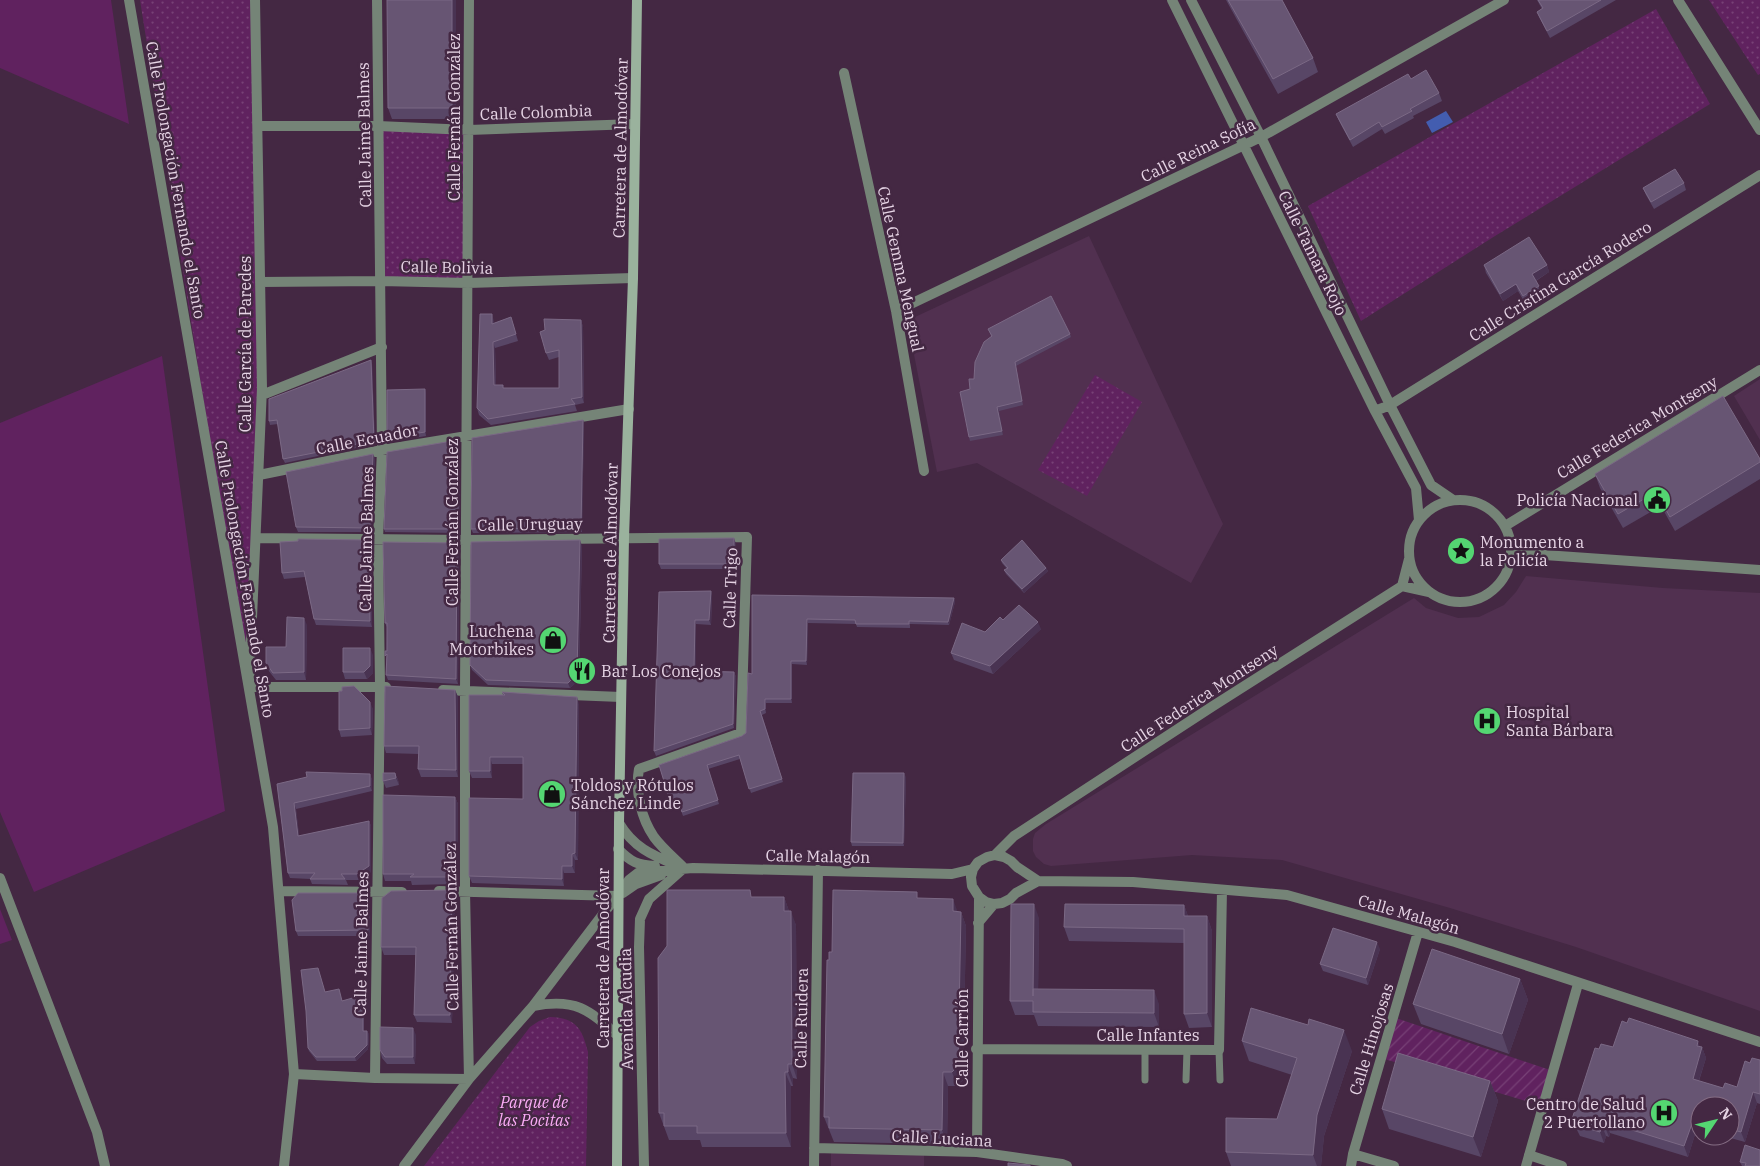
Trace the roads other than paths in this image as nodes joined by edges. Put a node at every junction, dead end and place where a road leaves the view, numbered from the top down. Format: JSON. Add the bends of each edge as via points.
{"nodes":[{"id":1,"x":129,"y":0,"type":"edge"},
{"id":2,"x":255,"y":0,"type":"edge"},
{"id":3,"x":377,"y":0,"type":"edge"},
{"id":4,"x":469,"y":0,"type":"edge"},
{"id":5,"x":637,"y":0,"type":"edge"},
{"id":6,"x":1172,"y":0,"type":"edge"},
{"id":7,"x":1191,"y":0,"type":"edge"},
{"id":8,"x":1504,"y":0,"type":"edge"},
{"id":9,"x":1678,"y":0,"type":"edge"},
{"id":10,"x":844,"y":73,"type":"dead end"},
{"id":11,"x":635,"y":124,"type":"junction"},
{"id":12,"x":258,"y":126,"type":"junction"},
{"id":13,"x":378,"y":126,"type":"junction"},
{"id":14,"x":469,"y":130,"type":"junction"},
{"id":15,"x":1760,"y":130,"type":"edge"},
{"id":16,"x":1260,"y":137,"type":"junction"},
{"id":17,"x":1244,"y":145,"type":"junction"},
{"id":18,"x":1760,"y":175,"type":"edge"},
{"id":19,"x":633,"y":278,"type":"junction"},
{"id":20,"x":381,"y":281,"type":"junction"},
{"id":21,"x":260,"y":282,"type":"junction"},
{"id":22,"x":468,"y":283,"type":"junction"},
{"id":23,"x":896,"y":311,"type":"junction"},
{"id":24,"x":382,"y":347,"type":"junction"},
{"id":25,"x":1760,"y":370,"type":"edge"},
{"id":26,"x":262,"y":395,"type":"junction"},
{"id":27,"x":1390,"y":405,"type":"junction"},
{"id":28,"x":629,"y":409,"type":"junction"},
{"id":29,"x":1374,"y":411,"type":"junction"},
{"id":30,"x":467,"y":437,"type":"junction"},
{"id":31,"x":382,"y":450,"type":"junction"},
{"id":32,"x":924,"y":471,"type":"dead end"},
{"id":33,"x":258,"y":475,"type":"junction"},
{"id":34,"x":1453,"y":500,"type":"junction"},
{"id":35,"x":1419,"y":520,"type":"junction"},
{"id":36,"x":1505,"y":526,"type":"junction"},
{"id":37,"x":256,"y":538,"type":"junction"},
{"id":38,"x":624,"y":538,"type":"junction"},
{"id":39,"x":378,"y":539,"type":"junction"},
{"id":40,"x":467,"y":540,"type":"junction"},
{"id":41,"x":1511,"y":545,"type":"junction"},
{"id":42,"x":1530,"y":554,"type":"junction"},
{"id":43,"x":1409,"y":558,"type":"junction"},
{"id":44,"x":1510,"y":565,"type":"junction"},
{"id":45,"x":1760,"y":570,"type":"edge"},
{"id":46,"x":1402,"y":586,"type":"junction"},
{"id":47,"x":1429,"y":592,"type":"junction"},
{"id":48,"x":380,"y":686,"type":"junction"},
{"id":49,"x":249,"y":687,"type":"junction"},
{"id":50,"x":399,"y":688,"type":"edge"},
{"id":51,"x":436,"y":690,"type":"edge"},
{"id":52,"x":465,"y":691,"type":"junction"},
{"id":53,"x":621,"y":697,"type":"junction"},
{"id":54,"x":619,"y":823,"type":"junction"},
{"id":55,"x":1014,"y":836,"type":"junction"},
{"id":56,"x":618,"y":849,"type":"junction"},
{"id":57,"x":995,"y":855,"type":"junction"},
{"id":58,"x":1014,"y":864,"type":"junction"},
{"id":59,"x":684,"y":868,"type":"junction"},
{"id":60,"x":973,"y":869,"type":"junction"},
{"id":61,"x":818,"y":870,"type":"junction"},
{"id":62,"x":952,"y":874,"type":"junction"},
{"id":63,"x":0,"y":878,"type":"edge"},
{"id":64,"x":1038,"y":881,"type":"junction"},
{"id":65,"x":972,"y":886,"type":"junction"},
{"id":66,"x":1222,"y":890,"type":"junction"},
{"id":67,"x":279,"y":891,"type":"junction"},
{"id":68,"x":465,"y":891,"type":"junction"},
{"id":69,"x":377,"y":892,"type":"junction"},
{"id":70,"x":1016,"y":893,"type":"junction"},
{"id":71,"x":618,"y":896,"type":"junction"},
{"id":72,"x":979,"y":897,"type":"junction"},
{"id":73,"x":994,"y":904,"type":"junction"},
{"id":74,"x":978,"y":923,"type":"junction"},
{"id":75,"x":1418,"y":932,"type":"junction"},
{"id":76,"x":1578,"y":984,"type":"junction"},
{"id":77,"x":533,"y":1006,"type":"junction"},
{"id":78,"x":618,"y":1036,"type":"junction"},
{"id":79,"x":1760,"y":1042,"type":"edge"},
{"id":80,"x":976,"y":1049,"type":"junction"},
{"id":81,"x":1145,"y":1050,"type":"junction"},
{"id":82,"x":1187,"y":1050,"type":"junction"},
{"id":83,"x":1219,"y":1050,"type":"junction"},
{"id":84,"x":294,"y":1074,"type":"junction"},
{"id":85,"x":375,"y":1078,"type":"junction"},
{"id":86,"x":469,"y":1079,"type":"junction"},
{"id":87,"x":1145,"y":1080,"type":"dead end"},
{"id":88,"x":1186,"y":1080,"type":"dead end"},
{"id":89,"x":1220,"y":1080,"type":"dead end"},
{"id":90,"x":814,"y":1148,"type":"junction"},
{"id":91,"x":977,"y":1152,"type":"junction"},
{"id":92,"x":1353,"y":1154,"type":"junction"},
{"id":93,"x":1529,"y":1155,"type":"junction"},
{"id":94,"x":1064,"y":1165,"type":"edge"},
{"id":95,"x":104,"y":1166,"type":"edge"},
{"id":96,"x":284,"y":1166,"type":"edge"},
{"id":97,"x":404,"y":1166,"type":"edge"},
{"id":98,"x":617,"y":1166,"type":"edge"},
{"id":99,"x":644,"y":1166,"type":"edge"},
{"id":100,"x":814,"y":1166,"type":"edge"},
{"id":101,"x":1351,"y":1166,"type":"edge"},
{"id":102,"x":1394,"y":1166,"type":"edge"},
{"id":103,"x":1526,"y":1166,"type":"edge"},
{"id":104,"x":1562,"y":1166,"type":"edge"}],
"edges":[{"from":1,"to":49,"type":"street","name":"Calle Prolongación Fernando el Santo"},
{"from":2,"to":12,"type":"street","name":"Calle García de Paredes"},
{"from":3,"to":13,"type":"street","name":"Calle Jaime Balmes"},
{"from":4,"to":14,"type":"street","name":"Calle Fernán González"},
{"from":5,"to":11,"type":"main road","name":"Carretera de Almodóvar"},
{"from":6,"to":17,"type":"street","name":"Calle Tamara Rojo"},
{"from":7,"to":16,"type":"street","name":"Calle Tamara Rojo"},
{"from":8,"to":16,"type":"street","name":"Calle Reina Sofía"},
{"from":9,"to":15,"type":"street"},
{"from":10,"to":23,"type":"street","name":"Calle Gemma Mengual"},
{"from":11,"to":14,"type":"street","name":"Calle Colombia"},
{"from":11,"to":19,"type":"main road","name":"Carretera de Almodóvar"},
{"from":12,"to":13,"type":"street","name":"Calle Colombia"},
{"from":12,"to":21,"type":"street","name":"Calle García de Paredes"},
{"from":13,"to":14,"type":"street","name":"Calle Colombia"},
{"from":13,"to":20,"type":"street","name":"Calle Jaime Balmes"},
{"from":14,"to":22,"type":"street","name":"Calle Fernán González"},
{"from":16,"to":17,"type":"street","name":"Calle Reina Sofía"},
{"from":16,"to":27,"type":"street","name":"Calle Tamara Rojo"},
{"from":17,"to":23,"type":"street","name":"Calle Reina Sofía"},
{"from":17,"to":29,"type":"street","name":"Calle Tamara Rojo"},
{"from":18,"to":27,"type":"street","name":"Calle Cristina García Rodero"},
{"from":19,"to":22,"type":"street","name":"Calle Bolivia"},
{"from":19,"to":28,"type":"main road","name":"Carretera de Almodóvar"},
{"from":20,"to":21,"type":"street","name":"Calle Bolivia"},
{"from":20,"to":22,"type":"street","name":"Calle Bolivia"},
{"from":20,"to":24,"type":"street","name":"Calle Jaime Balmes"},
{"from":21,"to":26,"type":"street","name":"Calle García de Paredes"},
{"from":22,"to":30,"type":"street","name":"Calle Fernán González"},
{"from":23,"to":32,"type":"street","name":"Calle Gemma Mengual"},
{"from":24,"to":26,"type":"street"},
{"from":24,"to":31,"type":"street","name":"Calle Jaime Balmes"},
{"from":25,"to":36,"type":"street","name":"Calle Federica Montseny"},
{"from":26,"to":33,"type":"street","name":"Calle García de Paredes"},
{"from":27,"to":29,"type":"street","name":"Calle Cristina García Rodero"},
{"from":27,"to":34,"type":"street","name":"Calle Tamara Rojo","via":[[1431,485]]},
{"from":28,"to":30,"type":"street","name":"Calle Ecuador"},
{"from":28,"to":38,"type":"main road","name":"Carretera de Almodóvar"},
{"from":29,"to":35,"type":"street","name":"Calle Tamara Rojo","via":[[1416,488]]},
{"from":30,"to":31,"type":"street","name":"Calle Ecuador"},
{"from":30,"to":40,"type":"street","name":"Calle Fernán González"},
{"from":31,"to":33,"type":"street","name":"Calle Ecuador"},
{"from":31,"to":39,"type":"street","name":"Calle Jaime Balmes"},
{"from":33,"to":37,"type":"street","name":"Calle García de Paredes"},
{"from":34,"to":35,"type":"street","via":[[1434,507]]},
{"from":34,"to":36,"type":"street","via":[[1473,502],[1491,510]]},
{"from":35,"to":43,"type":"street","via":[[1410,538]]},
{"from":36,"to":41,"type":"street"},
{"from":37,"to":39,"type":"street","name":"Calle Uruguay"},
{"from":37,"to":49,"type":"street","name":"Calle García de Paredes"},
{"from":38,"to":40,"type":"street","name":"Calle Uruguay"},
{"from":38,"to":53,"type":"main road","name":"Carretera de Almodóvar"},
{"from":38,"to":59,"type":"street","name":"Calle Trigo","via":[[747,536],[741,733],[639,769],[637,781],[644,818],[654,837]]},
{"from":39,"to":40,"type":"street","name":"Calle Uruguay"},
{"from":39,"to":48,"type":"street","name":"Calle Jaime Balmes"},
{"from":40,"to":52,"type":"street","name":"Calle Fernán González"},
{"from":41,"to":42,"type":"street"},
{"from":41,"to":44,"type":"street"},
{"from":42,"to":44,"type":"street"},
{"from":42,"to":45,"type":"street"},
{"from":43,"to":46,"type":"street"},
{"from":43,"to":47,"type":"street","via":[[1416,577]]},
{"from":44,"to":47,"type":"street","via":[[1501,583],[1486,596],[1467,603],[1447,601]]},
{"from":46,"to":47,"type":"street"},
{"from":46,"to":55,"type":"street","name":"Calle Federica Montseny"},
{"from":48,"to":49,"type":"street"},
{"from":48,"to":50,"type":"street"},
{"from":48,"to":69,"type":"street","name":"Calle Jaime Balmes"},
{"from":49,"to":67,"type":"street","name":"Calle Prolongación Fernando el Santo","via":[[273,827]]},
{"from":51,"to":52,"type":"street"},
{"from":52,"to":53,"type":"street"},
{"from":52,"to":68,"type":"street","name":"Calle Fernán González"},
{"from":53,"to":54,"type":"main road","name":"Carretera de Almodóvar"},
{"from":54,"to":56,"type":"main road","name":"Carretera de Almodóvar"},
{"from":54,"to":59,"type":"street","name":"Calle Malagón","via":[[626,835],[649,854]]},
{"from":55,"to":57,"type":"street","name":"Calle Federica Montseny"},
{"from":55,"to":58,"type":"street"},
{"from":56,"to":59,"type":"street","name":"Calle Malagón","via":[[630,861],[643,866]]},
{"from":56,"to":71,"type":"main road","name":"Carretera de Almodóvar"},
{"from":57,"to":58,"type":"street","via":[[1004,856]]},
{"from":57,"to":60,"type":"street","name":"Calle Malagón","via":[[978,862]]},
{"from":58,"to":64,"type":"street"},
{"from":58,"to":70,"type":"street","via":[[1020,877]]},
{"from":59,"to":61,"type":"street","name":"Calle Malagón"},
{"from":59,"to":71,"type":"street","name":"Calle Malagón","via":[[638,873]]},
{"from":59,"to":99,"type":"street","name":"Avenida Alcudia","via":[[649,899],[640,920]]},
{"from":60,"to":62,"type":"street","name":"Calle Malagón"},
{"from":60,"to":65,"type":"street"},
{"from":61,"to":62,"type":"street","name":"Calle Malagón"},
{"from":61,"to":90,"type":"street","name":"Calle Ruidera"},
{"from":62,"to":65,"type":"street","name":"Calle Malagón"},
{"from":63,"to":95,"type":"street","via":[[97,1132]]},
{"from":64,"to":66,"type":"street","name":"Calle Malagón","via":[[1133,882]]},
{"from":64,"to":70,"type":"street","name":"Calle Malagón"},
{"from":65,"to":72,"type":"street","name":"Calle Malagón"},
{"from":66,"to":75,"type":"street","name":"Calle Malagón","via":[[1287,895]]},
{"from":66,"to":83,"type":"street","name":"Calle Infantes"},
{"from":67,"to":69,"type":"street"},
{"from":67,"to":84,"type":"street","name":"Calle Prolongación Fernando el Santo"},
{"from":68,"to":69,"type":"street"},
{"from":68,"to":71,"type":"street"},
{"from":68,"to":86,"type":"street","name":"Calle Fernán González"},
{"from":69,"to":85,"type":"street","name":"Calle Jaime Balmes"},
{"from":70,"to":73,"type":"street","name":"Calle Malagón","via":[[1002,903]]},
{"from":71,"to":77,"type":"street","name":"Calle Malagón"},
{"from":71,"to":78,"type":"main road","name":"Carretera de Almodóvar"},
{"from":72,"to":73,"type":"street"},
{"from":72,"to":74,"type":"street","name":"Calle Carrión"},
{"from":73,"to":74,"type":"street"},
{"from":74,"to":80,"type":"street","name":"Calle Carrión"},
{"from":75,"to":76,"type":"street","name":"Calle Malagón"},
{"from":75,"to":92,"type":"street","name":"Calle Hinojosas"},
{"from":76,"to":79,"type":"street","name":"Calle Malagón"},
{"from":76,"to":93,"type":"street"},
{"from":77,"to":78,"type":"street","via":[[552,1002],[578,1007],[593,1014]]},
{"from":77,"to":86,"type":"street","name":"Calle Malagón"},
{"from":78,"to":98,"type":"main road","name":"Carretera de Almodóvar"},
{"from":80,"to":81,"type":"street","name":"Calle Infantes"},
{"from":80,"to":91,"type":"street","name":"Calle Carrión"},
{"from":81,"to":82,"type":"street","name":"Calle Infantes"},
{"from":81,"to":87,"type":"lane"},
{"from":82,"to":83,"type":"street","name":"Calle Infantes"},
{"from":82,"to":88,"type":"lane"},
{"from":83,"to":89,"type":"lane"},
{"from":84,"to":85,"type":"street"},
{"from":84,"to":96,"type":"street","name":"Calle Prolongación Fernando el Santo"},
{"from":85,"to":86,"type":"street"},
{"from":86,"to":97,"type":"street","name":"Calle Malagón"},
{"from":90,"to":91,"type":"street","name":"Calle Luciana"},
{"from":90,"to":100,"type":"street","name":"Calle Ruidera"},
{"from":91,"to":94,"type":"street","name":"Calle Luciana"},
{"from":92,"to":101,"type":"street","name":"Calle Hinojosas"},
{"from":92,"to":102,"type":"street"},
{"from":93,"to":103,"type":"street"},
{"from":93,"to":104,"type":"street"}]}
